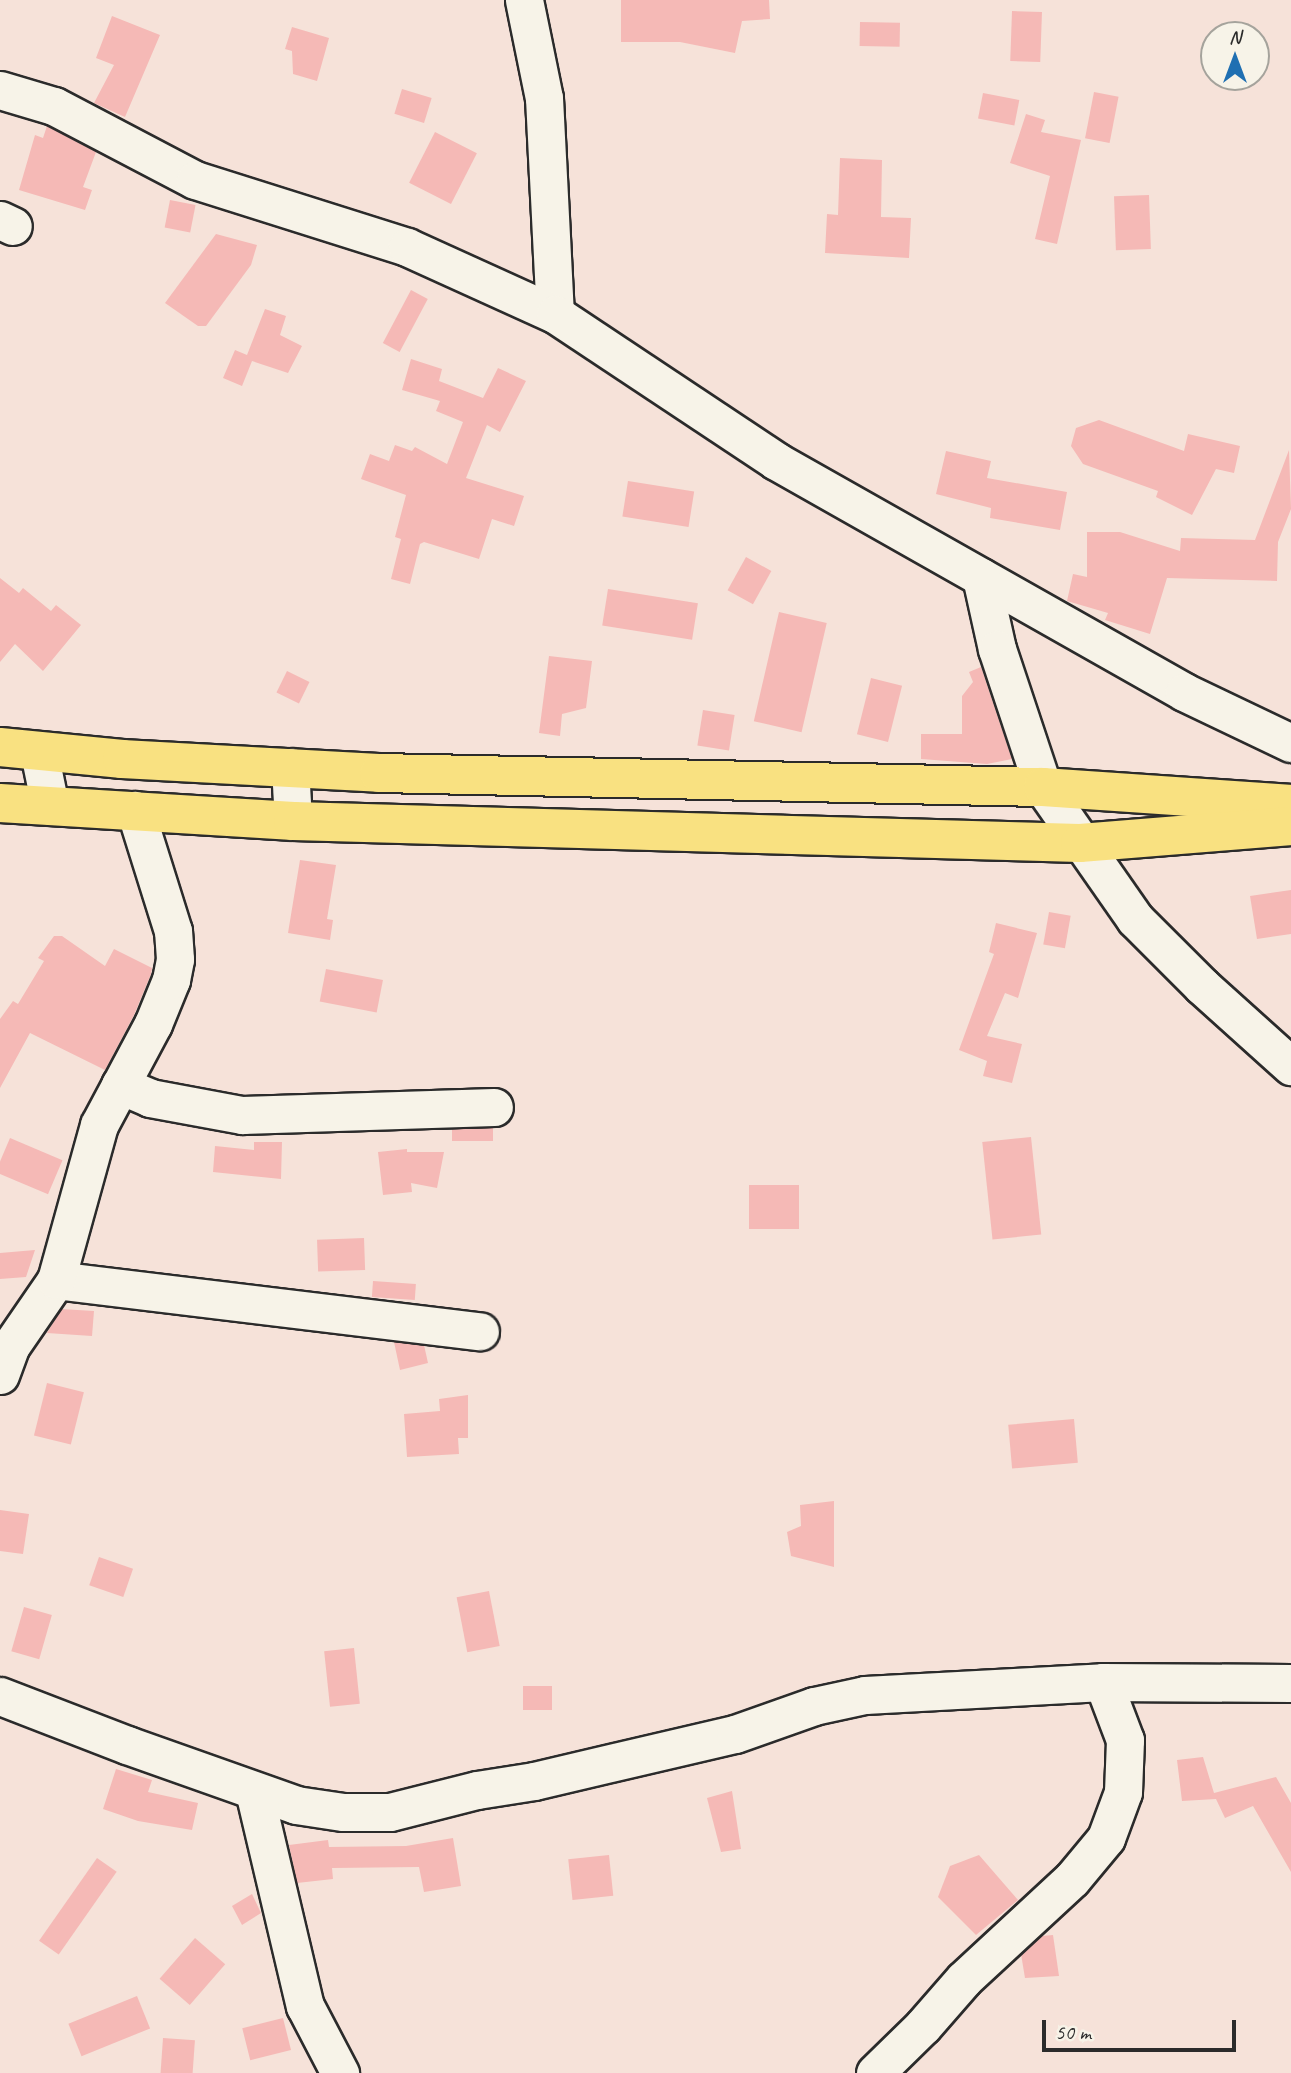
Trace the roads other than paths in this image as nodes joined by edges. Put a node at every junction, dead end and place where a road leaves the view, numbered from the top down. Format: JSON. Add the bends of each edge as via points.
{"nodes":[{"id":1,"x":524,"y":0,"type":"edge"},
{"id":2,"x":0,"y":90,"type":"edge"},
{"id":3,"x":555,"y":314,"type":"junction"},
{"id":4,"x":981,"y":577,"type":"junction"},
{"id":5,"x":1291,"y":743,"type":"edge"},
{"id":6,"x":0,"y":747,"type":"edge"},
{"id":7,"x":39,"y":752,"type":"junction"},
{"id":8,"x":290,"y":767,"type":"junction"},
{"id":9,"x":1043,"y":787,"type":"junction"},
{"id":10,"x":0,"y":803,"type":"edge"},
{"id":11,"x":1291,"y":804,"type":"edge"},
{"id":12,"x":50,"y":806,"type":"junction"},
{"id":13,"x":135,"y":810,"type":"junction"},
{"id":14,"x":293,"y":821,"type":"junction"},
{"id":15,"x":1291,"y":826,"type":"edge"},
{"id":16,"x":1080,"y":843,"type":"junction"},
{"id":17,"x":1291,"y":1066,"type":"edge"},
{"id":18,"x":120,"y":1085,"type":"junction"},
{"id":19,"x":494,"y":1107,"type":"dead end"},
{"id":20,"x":56,"y":1280,"type":"junction"},
{"id":21,"x":480,"y":1331,"type":"dead end"},
{"id":22,"x":0,"y":1375,"type":"edge"},
{"id":23,"x":1103,"y":1682,"type":"junction"},
{"id":24,"x":1291,"y":1683,"type":"edge"},
{"id":25,"x":0,"y":1696,"type":"edge"},
{"id":26,"x":254,"y":1791,"type":"junction"},
{"id":27,"x":340,"y":2073,"type":"edge"},
{"id":28,"x":875,"y":2073,"type":"edge"}],
"edges":[{"from":1,"to":3,"type":"street","via":[[544,99]]},
{"from":2,"to":3,"type":"street","via":[[54,106],[195,180],[407,247]]},
{"from":3,"to":4,"type":"street","via":[[776,461]]},
{"from":4,"to":5,"type":"street","via":[[1184,692]]},
{"from":4,"to":9,"type":"street","via":[[998,649]]},
{"from":6,"to":7,"type":"main road"},
{"from":7,"to":8,"type":"main road"},
{"from":7,"to":12,"type":"street"},
{"from":8,"to":9,"type":"main road","via":[[379,773]]},
{"from":8,"to":14,"type":"street"},
{"from":9,"to":11,"type":"main road"},
{"from":9,"to":16,"type":"street"},
{"from":10,"to":12,"type":"main road"},
{"from":12,"to":13,"type":"main road"},
{"from":13,"to":14,"type":"main road"},
{"from":13,"to":18,"type":"street","via":[[173,931],[175,959],[153,1024]]},
{"from":14,"to":16,"type":"main road"},
{"from":15,"to":16,"type":"main road"},
{"from":16,"to":17,"type":"street","via":[[1135,919]]},
{"from":18,"to":19,"type":"street","via":[[150,1098],[242,1115]]},
{"from":18,"to":20,"type":"street","via":[[99,1125]]},
{"from":20,"to":21,"type":"street"},
{"from":20,"to":22,"type":"street","via":[[10,1347]]},
{"from":23,"to":24,"type":"street"},
{"from":23,"to":26,"type":"street","via":[[865,1695],[814,1706],[735,1734],[390,1812],[296,1805]]},
{"from":23,"to":28,"type":"street","via":[[1125,1740],[1123,1792],[1106,1838],[1072,1879],[964,1979]]},
{"from":25,"to":26,"type":"street"},
{"from":26,"to":27,"type":"street","via":[[305,2006]]}]}
